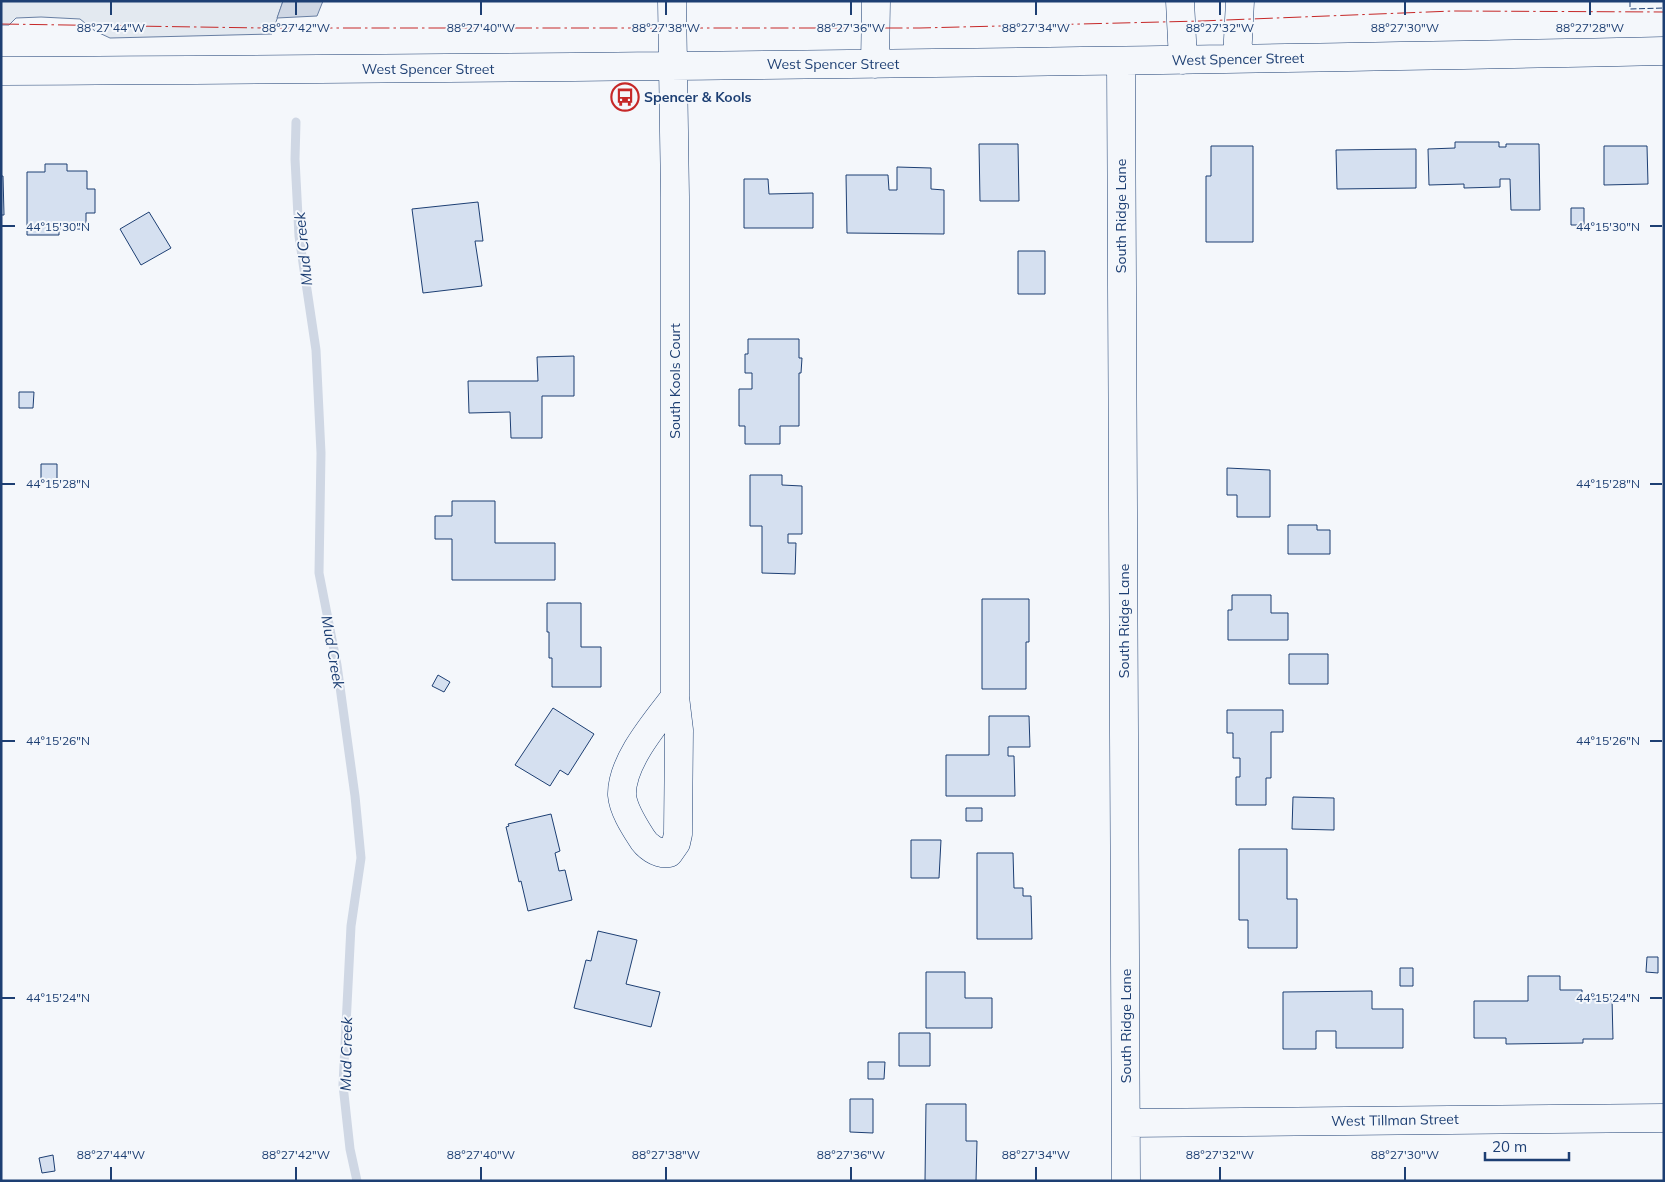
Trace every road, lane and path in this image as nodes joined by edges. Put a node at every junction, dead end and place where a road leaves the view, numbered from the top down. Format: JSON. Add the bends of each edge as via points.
{"nodes":[{"id":1,"x":672,"y":1,"type":"edge"},
{"id":2,"x":876,"y":1,"type":"edge"},
{"id":3,"x":1180,"y":1,"type":"edge"},
{"id":4,"x":1240,"y":1,"type":"edge"},
{"id":5,"x":1664,"y":51,"type":"edge"},
{"id":6,"x":1237,"y":59,"type":"junction"},
{"id":7,"x":1183,"y":60,"type":"junction"},
{"id":8,"x":1120,"y":62,"type":"junction"},
{"id":9,"x":875,"y":64,"type":"junction"},
{"id":10,"x":672,"y":65,"type":"junction"},
{"id":11,"x":1,"y":71,"type":"edge"},
{"id":12,"x":675,"y":697,"type":"junction"},
{"id":13,"x":1664,"y":1118,"type":"edge"},
{"id":14,"x":1126,"y":1123,"type":"junction"},
{"id":15,"x":1126,"y":1181,"type":"edge"}],
"edges":[{"from":1,"to":10,"type":"street","name":"South Kools Court"},
{"from":2,"to":9,"type":"street"},
{"from":3,"to":7,"type":"street"},
{"from":4,"to":6,"type":"street"},
{"from":5,"to":6,"type":"street","name":"West Spencer Street"},
{"from":6,"to":7,"type":"street","name":"West Spencer Street"},
{"from":7,"to":8,"type":"street","name":"West Spencer Street"},
{"from":8,"to":9,"type":"street","name":"West Spencer Street"},
{"from":8,"to":14,"type":"street","name":"South Ridge Lane"},
{"from":9,"to":10,"type":"street","name":"West Spencer Street"},
{"from":10,"to":11,"type":"street","name":"West Spencer Street"},
{"from":10,"to":12,"type":"street","name":"South Kools Court"},
{"from":12,"to":12,"type":"street","name":"South Kools Court","via":[[644,737],[631,762],[622,795],[643,842],[664,854],[672,850],[678,834],[679,730]]},
{"from":13,"to":14,"type":"street","name":"West Tillman Street"},
{"from":14,"to":15,"type":"street","name":"South Ridge Lane"}]}
